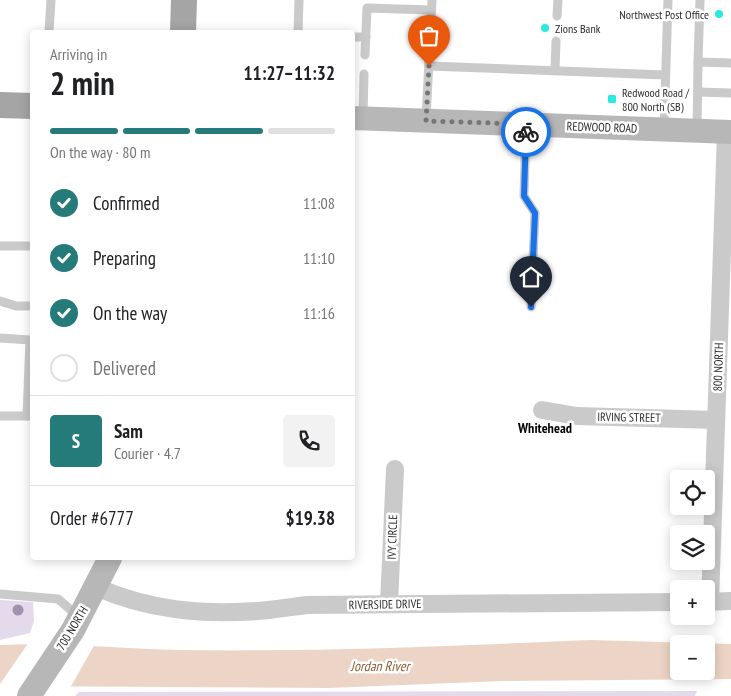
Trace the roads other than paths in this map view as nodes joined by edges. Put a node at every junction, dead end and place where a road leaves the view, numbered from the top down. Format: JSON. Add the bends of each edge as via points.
{"nodes":[{"id":1,"x":50,"y":0,"type":"edge"},
{"id":2,"x":184,"y":0,"type":"edge"},
{"id":3,"x":299,"y":0,"type":"edge"},
{"id":4,"x":432,"y":0,"type":"edge"},
{"id":5,"x":558,"y":0,"type":"edge"},
{"id":6,"x":668,"y":0,"type":"edge"},
{"id":7,"x":700,"y":0,"type":"edge"},
{"id":8,"x":431,"y":10,"type":"junction"},
{"id":9,"x":557,"y":16,"type":"dead end"},
{"id":10,"x":49,"y":30,"type":"edge"},
{"id":11,"x":183,"y":30,"type":"edge"},
{"id":12,"x":298,"y":30,"type":"edge"},
{"id":13,"x":355,"y":37,"type":"edge"},
{"id":14,"x":366,"y":37,"type":"junction"},
{"id":15,"x":556,"y":41,"type":"dead end"},
{"id":16,"x":365,"y":55,"type":"dead end"},
{"id":17,"x":698,"y":62,"type":"junction"},
{"id":18,"x":731,"y":63,"type":"edge"},
{"id":19,"x":429,"y":66,"type":"junction"},
{"id":20,"x":555,"y":70,"type":"junction"},
{"id":21,"x":364,"y":74,"type":"dead end"},
{"id":22,"x":665,"y":75,"type":"junction"},
{"id":23,"x":698,"y":92,"type":"junction"},
{"id":24,"x":731,"y":93,"type":"edge"},
{"id":25,"x":0,"y":105,"type":"edge"},
{"id":26,"x":30,"y":106,"type":"edge"},
{"id":27,"x":358,"y":118,"type":"edge"},
{"id":28,"x":426,"y":121,"type":"junction"},
{"id":29,"x":526,"y":124,"type":"junction"},
{"id":30,"x":664,"y":130,"type":"junction"},
{"id":31,"x":697,"y":131,"type":"junction"},
{"id":32,"x":728,"y":132,"type":"edge"},
{"id":33,"x":0,"y":246,"type":"edge"},
{"id":34,"x":30,"y":246,"type":"edge"},
{"id":35,"x":0,"y":301,"type":"edge"},
{"id":36,"x":30,"y":306,"type":"edge"},
{"id":37,"x":531,"y":307,"type":"dead end"},
{"id":38,"x":0,"y":338,"type":"edge"},
{"id":39,"x":542,"y":410,"type":"dead end"},
{"id":40,"x":0,"y":416,"type":"edge"},
{"id":41,"x":30,"y":416,"type":"edge"},
{"id":42,"x":716,"y":420,"type":"junction"},
{"id":43,"x":395,"y":469,"type":"dead end"},
{"id":44,"x":109,"y":560,"type":"edge"},
{"id":45,"x":709,"y":580,"type":"edge"},
{"id":46,"x":96,"y":587,"type":"junction"},
{"id":47,"x":0,"y":594,"type":"edge"},
{"id":48,"x":731,"y":601,"type":"edge"},
{"id":49,"x":670,"y":602,"type":"edge"},
{"id":50,"x":715,"y":602,"type":"edge"},
{"id":51,"x":390,"y":604,"type":"junction"},
{"id":52,"x":76,"y":624,"type":"junction"},
{"id":53,"x":30,"y":694,"type":"edge"}],
"edges":[{"from":1,"to":10,"type":"lane"},
{"from":2,"to":11,"type":"main road"},
{"from":3,"to":12,"type":"lane"},
{"from":4,"to":8,"type":"lane"},
{"from":5,"to":9,"type":"lane"},
{"from":6,"to":22,"type":"lane"},
{"from":7,"to":17,"type":"lane"},
{"from":8,"to":14,"type":"lane","via":[[367,8]]},
{"from":8,"to":19,"type":"lane"},
{"from":13,"to":14,"type":"lane"},
{"from":14,"to":16,"type":"lane"},
{"from":15,"to":20,"type":"lane"},
{"from":17,"to":18,"type":"lane"},
{"from":17,"to":23,"type":"lane"},
{"from":19,"to":20,"type":"lane"},
{"from":19,"to":28,"type":"lane"},
{"from":20,"to":22,"type":"lane"},
{"from":21,"to":27,"type":"lane"},
{"from":22,"to":30,"type":"lane"},
{"from":23,"to":24,"type":"lane"},
{"from":23,"to":31,"type":"lane"},
{"from":25,"to":26,"type":"main road"},
{"from":27,"to":28,"type":"main road","name":"REDWOOD ROAD"},
{"from":28,"to":29,"type":"main road","name":"REDWOOD ROAD"},
{"from":29,"to":30,"type":"main road","name":"REDWOOD ROAD"},
{"from":29,"to":37,"type":"lane","via":[[524,196],[535,213]]},
{"from":30,"to":31,"type":"main road","name":"REDWOOD ROAD"},
{"from":31,"to":32,"type":"main road","name":"REDWOOD ROAD"},
{"from":32,"to":42,"type":"street","name":"800 NORTH"},
{"from":33,"to":34,"type":"lane"},
{"from":35,"to":36,"type":"lane"},
{"from":38,"to":41,"type":"lane","via":[[30,340]]},
{"from":39,"to":42,"type":"street","name":"IRVING STREET","via":[[577,416]]},
{"from":40,"to":41,"type":"lane"},
{"from":42,"to":45,"type":"street","name":"800 NORTH"},
{"from":43,"to":51,"type":"street","name":"IVY CIRCLE"},
{"from":44,"to":46,"type":"main road","name":"700 NORTH"},
{"from":46,"to":51,"type":"street","name":"RIVERSIDE DRIVE","via":[[142,604],[203,611],[258,612],[307,605]]},
{"from":46,"to":52,"type":"main road","name":"700 NORTH"},
{"from":47,"to":52,"type":"lane","via":[[58,599]]},
{"from":48,"to":50,"type":"street"},
{"from":49,"to":51,"type":"street","name":"RIVERSIDE DRIVE"},
{"from":52,"to":53,"type":"main road","name":"700 NORTH"}]}
